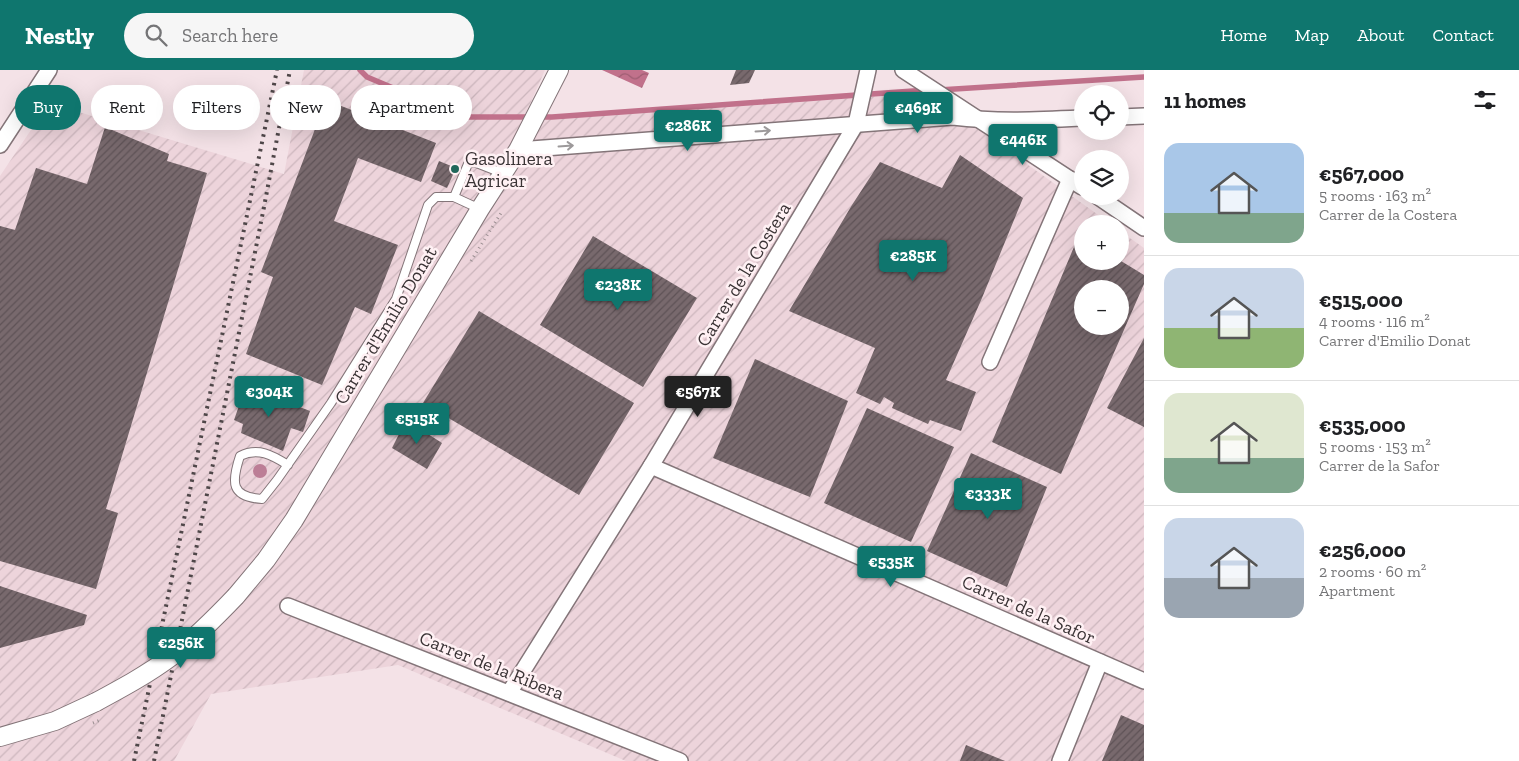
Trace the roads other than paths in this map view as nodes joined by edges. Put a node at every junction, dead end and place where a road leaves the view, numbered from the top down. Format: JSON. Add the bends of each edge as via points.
{"nodes":[{"id":1,"x":49,"y":70,"type":"edge"},
{"id":2,"x":560,"y":70,"type":"edge"},
{"id":3,"x":903,"y":70,"type":"edge"},
{"id":4,"x":868,"y":71,"type":"edge"},
{"id":5,"x":1144,"y":116,"type":"edge"},
{"id":6,"x":1129,"y":117,"type":"edge"},
{"id":7,"x":857,"y":118,"type":"junction"},
{"id":8,"x":1074,"y":118,"type":"edge"},
{"id":9,"x":981,"y":120,"type":"junction"},
{"id":10,"x":0,"y":145,"type":"edge"},
{"id":11,"x":518,"y":150,"type":"junction"},
{"id":12,"x":502,"y":173,"type":"junction"},
{"id":13,"x":1074,"y":181,"type":"edge"},
{"id":14,"x":1074,"y":186,"type":"edge"},
{"id":15,"x":454,"y":197,"type":"junction"},
{"id":16,"x":1110,"y":205,"type":"edge"},
{"id":17,"x":480,"y":209,"type":"junction"},
{"id":18,"x":1144,"y":228,"type":"edge"},
{"id":19,"x":990,"y":362,"type":"dead end"},
{"id":20,"x":288,"y":465,"type":"junction"},
{"id":21,"x":651,"y":466,"type":"junction"},
{"id":22,"x":288,"y":606,"type":"dead end"},
{"id":23,"x":1100,"y":662,"type":"junction"},
{"id":24,"x":1144,"y":681,"type":"edge"},
{"id":25,"x":509,"y":693,"type":"junction"},
{"id":26,"x":0,"y":737,"type":"edge"},
{"id":27,"x":680,"y":761,"type":"edge"},
{"id":28,"x":1060,"y":761,"type":"edge"}],
"edges":[{"from":1,"to":10,"type":"street"},
{"from":2,"to":11,"type":"street","name":"Carrer d'Emilio Donat"},
{"from":3,"to":9,"type":"street"},
{"from":4,"to":7,"type":"street","name":"Carrer de la Costera"},
{"from":5,"to":6,"type":"street"},
{"from":7,"to":9,"type":"street","via":[[953,117]]},
{"from":11,"to":7,"type":"street","one_way":true},
{"from":7,"to":21,"type":"street","name":"Carrer de la Costera"},
{"from":8,"to":9,"type":"street"},
{"from":9,"to":13,"type":"street"},
{"from":11,"to":12,"type":"street","name":"Carrer d'Emilio Donat"},
{"from":12,"to":15,"type":"lane","via":[[474,162],[468,164]]},
{"from":12,"to":17,"type":"street","name":"Carrer d'Emilio Donat"},
{"from":14,"to":19,"type":"street"},
{"from":15,"to":17,"type":"lane"},
{"from":15,"to":20,"type":"lane","via":[[436,197],[428,205],[396,299]]},
{"from":16,"to":18,"type":"street"},
{"from":17,"to":26,"type":"street","name":"Carrer d'Emilio Donat","bridge":true,"via":[[294,520],[236,596],[200,632],[135,681],[55,721]]},
{"from":20,"to":20,"type":"lane","via":[[262,499],[247,498],[239,493],[235,472],[240,456],[262,452]]},
{"from":21,"to":23,"type":"street","name":"Carrer de la Safor"},
{"from":21,"to":25,"type":"street","name":"Carrer de la Costera"},
{"from":22,"to":25,"type":"street","name":"Carrer de la Ribera"},
{"from":23,"to":24,"type":"street","name":"Carrer de la Safor"},
{"from":23,"to":28,"type":"street"},
{"from":25,"to":27,"type":"street","name":"Carrer de la Ribera"}]}
